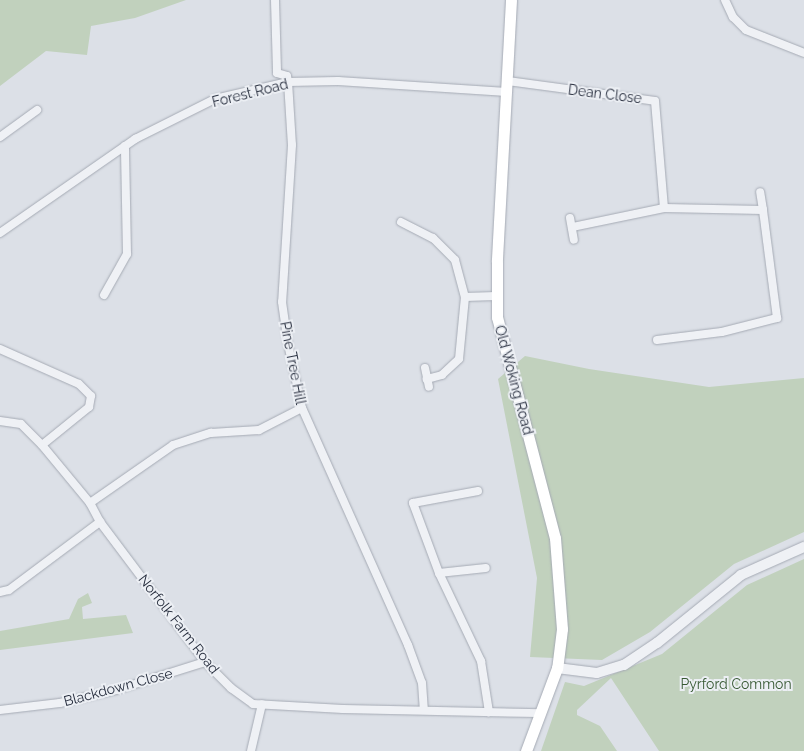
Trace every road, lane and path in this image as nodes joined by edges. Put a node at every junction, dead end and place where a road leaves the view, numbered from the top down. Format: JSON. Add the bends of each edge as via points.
{"nodes":[{"id":1,"x":275,"y":0,"type":"edge"},
{"id":2,"x":511,"y":0,"type":"edge"},
{"id":3,"x":725,"y":0,"type":"edge"},
{"id":4,"x":804,"y":53,"type":"edge"},
{"id":5,"x":288,"y":82,"type":"junction"},
{"id":6,"x":507,"y":86,"type":"junction"},
{"id":7,"x":37,"y":110,"type":"dead end"},
{"id":8,"x":0,"y":137,"type":"edge"},
{"id":9,"x":125,"y":146,"type":"junction"},
{"id":10,"x":760,"y":192,"type":"dead end"},
{"id":11,"x":664,"y":208,"type":"junction"},
{"id":12,"x":763,"y":210,"type":"junction"},
{"id":13,"x":570,"y":218,"type":"dead end"},
{"id":14,"x":401,"y":222,"type":"dead end"},
{"id":15,"x":572,"y":227,"type":"junction"},
{"id":16,"x":0,"y":233,"type":"edge"},
{"id":17,"x":574,"y":240,"type":"dead end"},
{"id":18,"x":104,"y":294,"type":"dead end"},
{"id":19,"x":496,"y":296,"type":"junction"},
{"id":20,"x":465,"y":297,"type":"junction"},
{"id":21,"x":657,"y":340,"type":"dead end"},
{"id":22,"x":0,"y":349,"type":"edge"},
{"id":23,"x":424,"y":368,"type":"dead end"},
{"id":24,"x":302,"y":408,"type":"junction"},
{"id":25,"x":0,"y":421,"type":"edge"},
{"id":26,"x":42,"y":445,"type":"junction"},
{"id":27,"x":478,"y":491,"type":"dead end"},
{"id":28,"x":90,"y":502,"type":"junction"},
{"id":29,"x":100,"y":522,"type":"junction"},
{"id":30,"x":804,"y":547,"type":"edge"},
{"id":31,"x":486,"y":568,"type":"dead end"},
{"id":32,"x":439,"y":573,"type":"junction"},
{"id":33,"x":0,"y":592,"type":"edge"},
{"id":34,"x":205,"y":662,"type":"junction"},
{"id":35,"x":557,"y":668,"type":"junction"},
{"id":36,"x":262,"y":704,"type":"junction"},
{"id":37,"x":0,"y":710,"type":"edge"},
{"id":38,"x":424,"y":710,"type":"junction"},
{"id":39,"x":489,"y":712,"type":"junction"},
{"id":40,"x":540,"y":713,"type":"junction"},
{"id":41,"x":251,"y":751,"type":"edge"},
{"id":42,"x":526,"y":751,"type":"edge"}],
"edges":[{"from":1,"to":5,"type":"street","via":[[277,73],[287,76]]},
{"from":2,"to":6,"type":"main road","name":"Old Woking Road"},
{"from":3,"to":4,"type":"street","via":[[733,17],[746,30]]},
{"from":5,"to":6,"type":"street","name":"Forest Road"},
{"from":5,"to":9,"type":"street","name":"Forest Road","via":[[215,99]]},
{"from":5,"to":24,"type":"street","name":"Pine Tree Hill","via":[[291,172],[282,302]]},
{"from":6,"to":11,"type":"street","name":"Dean Close","via":[[655,101]]},
{"from":6,"to":19,"type":"main road","name":"Old Woking Road"},
{"from":7,"to":8,"type":"street"},
{"from":9,"to":16,"type":"street","name":"Forest Road"},
{"from":9,"to":18,"type":"street","via":[[127,254]]},
{"from":10,"to":12,"type":"street"},
{"from":11,"to":12,"type":"street"},
{"from":11,"to":15,"type":"street"},
{"from":12,"to":21,"type":"street","via":[[777,318],[705,334]]},
{"from":13,"to":15,"type":"street"},
{"from":14,"to":20,"type":"street","via":[[433,238],[455,260]]},
{"from":15,"to":17,"type":"street"},
{"from":19,"to":20,"type":"street"},
{"from":19,"to":35,"type":"main road","name":"Old Woking Road","via":[[501,335],[555,538],[562,629]]},
{"from":20,"to":23,"type":"street","via":[[459,359],[428,383]]},
{"from":22,"to":26,"type":"street","via":[[79,384],[91,396],[89,407]]},
{"from":24,"to":28,"type":"street","via":[[259,430],[211,433],[173,445]]},
{"from":24,"to":38,"type":"street","name":"Pine Tree Hill","via":[[408,645],[422,683]]},
{"from":25,"to":26,"type":"street","name":"Norfolk Farm Road","via":[[21,424]]},
{"from":26,"to":28,"type":"street","name":"Norfolk Farm Road"},
{"from":27,"to":32,"type":"street","via":[[414,503]]},
{"from":28,"to":29,"type":"street","name":"Norfolk Farm Road"},
{"from":29,"to":33,"type":"street","via":[[9,590]]},
{"from":29,"to":34,"type":"street","name":"Norfolk Farm Road"},
{"from":30,"to":35,"type":"street","via":[[741,575],[657,643],[624,665],[597,673]]},
{"from":31,"to":32,"type":"street"},
{"from":32,"to":39,"type":"street","via":[[481,662]]},
{"from":34,"to":36,"type":"street","name":"Norfolk Farm Road","via":[[231,688],[253,704]]},
{"from":34,"to":37,"type":"street","name":"Blackdown Close","via":[[116,690],[60,703]]},
{"from":35,"to":40,"type":"main road","name":"Old Woking Road"},
{"from":36,"to":38,"type":"street","name":"Norfolk Farm Road"},
{"from":36,"to":41,"type":"street"},
{"from":38,"to":39,"type":"street","name":"Norfolk Farm Road"},
{"from":39,"to":40,"type":"street","name":"Norfolk Farm Road"},
{"from":40,"to":42,"type":"main road","name":"Old Woking Road"}]}
